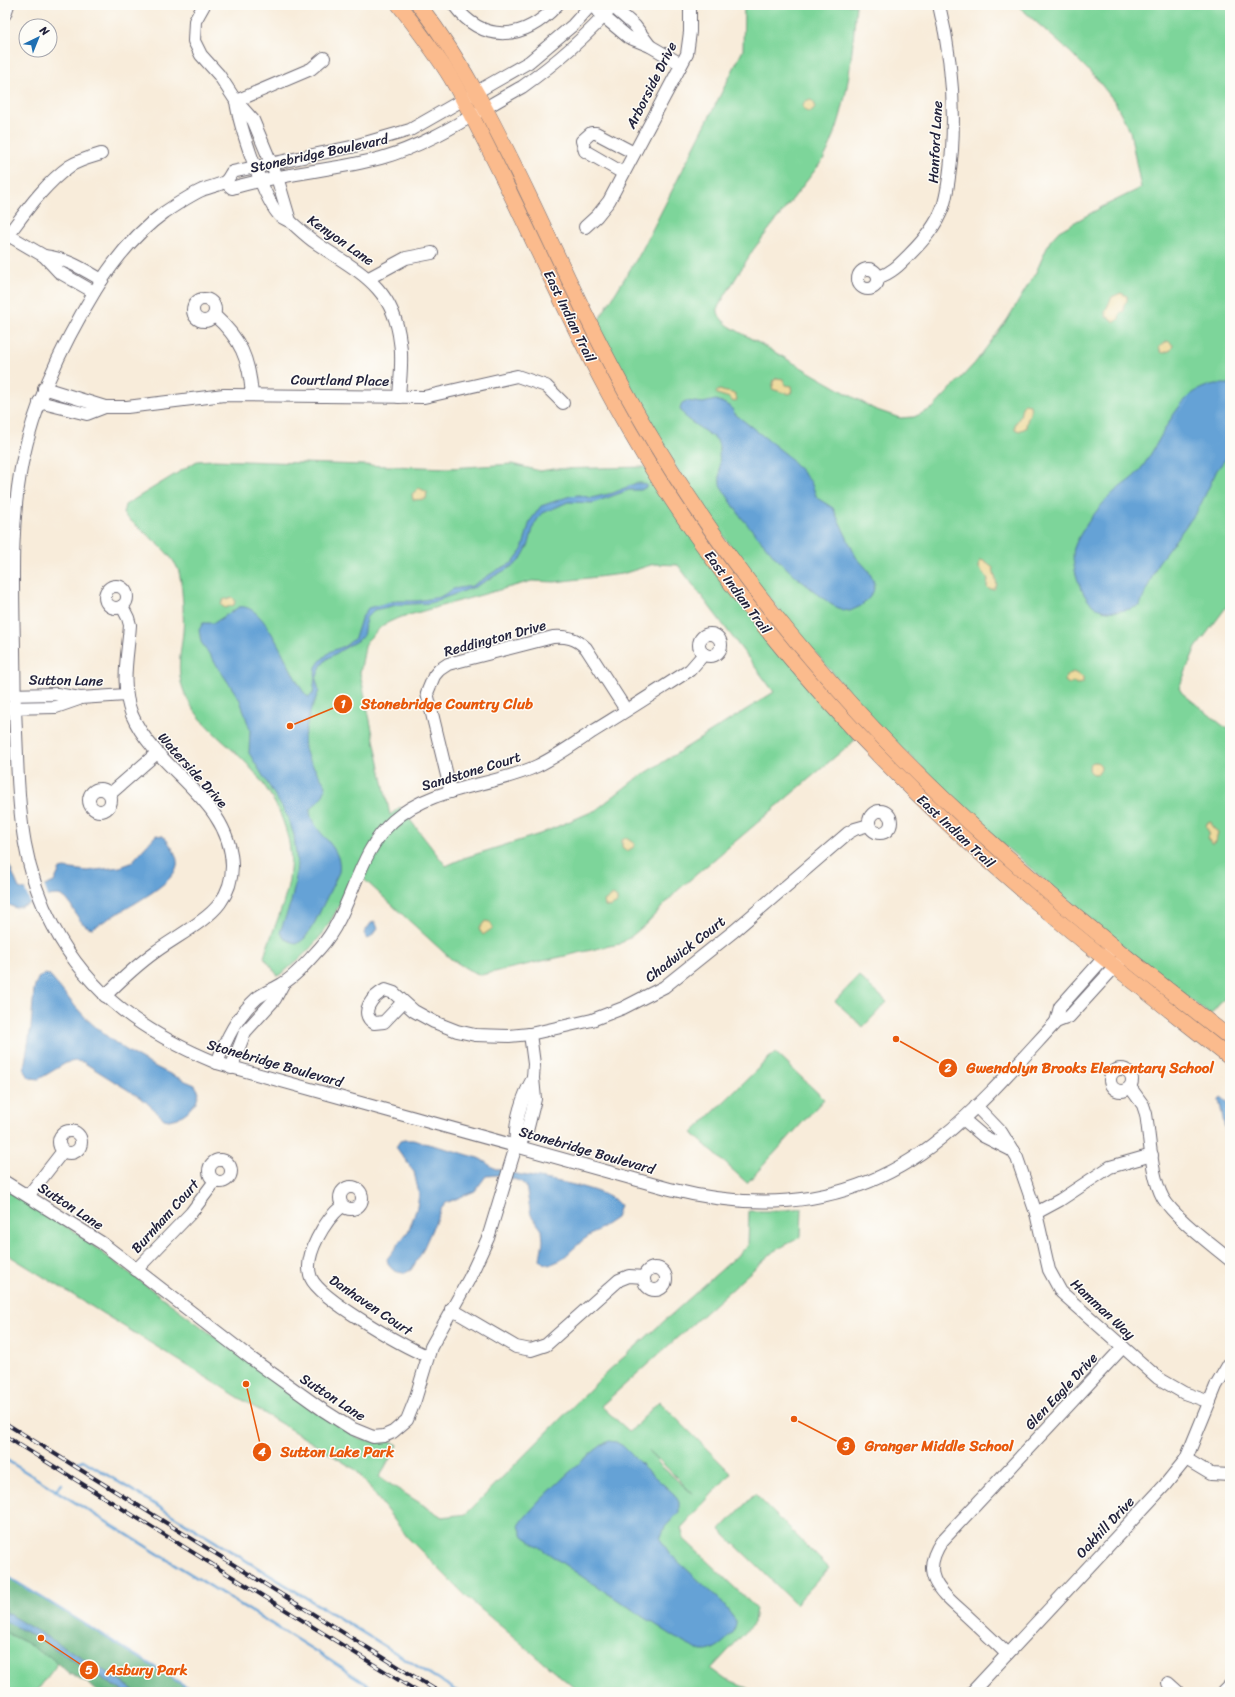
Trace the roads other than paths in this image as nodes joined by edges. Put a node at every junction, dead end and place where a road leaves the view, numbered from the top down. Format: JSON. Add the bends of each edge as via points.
{"nodes":[{"id":1,"x":8,"y":5,"type":"edge"},
{"id":2,"x":204,"y":5,"type":"edge"},
{"id":3,"x":399,"y":5,"type":"edge"},
{"id":4,"x":419,"y":5,"type":"edge"},
{"id":5,"x":454,"y":5,"type":"edge"},
{"id":6,"x":557,"y":5,"type":"edge"},
{"id":7,"x":590,"y":5,"type":"edge"},
{"id":8,"x":613,"y":5,"type":"edge"},
{"id":9,"x":690,"y":5,"type":"edge"},
{"id":10,"x":939,"y":5,"type":"edge"},
{"id":11,"x":5,"y":14,"type":"edge"},
{"id":12,"x":604,"y":16,"type":"junction"},
{"id":13,"x":650,"y":46,"type":"junction"},
{"id":14,"x":324,"y":58,"type":"dead end"},
{"id":15,"x":681,"y":64,"type":"junction"},
{"id":16,"x":477,"y":92,"type":"junction"},
{"id":17,"x":463,"y":100,"type":"junction"},
{"id":18,"x":236,"y":101,"type":"junction"},
{"id":19,"x":485,"y":107,"type":"junction"},
{"id":20,"x":472,"y":115,"type":"junction"},
{"id":21,"x":634,"y":153,"type":"junction"},
{"id":22,"x":102,"y":154,"type":"dead end"},
{"id":23,"x":270,"y":162,"type":"junction"},
{"id":24,"x":256,"y":166,"type":"junction"},
{"id":25,"x":623,"y":173,"type":"junction"},
{"id":26,"x":277,"y":177,"type":"junction"},
{"id":27,"x":260,"y":179,"type":"junction"},
{"id":28,"x":225,"y":182,"type":"junction"},
{"id":29,"x":290,"y":221,"type":"junction"},
{"id":30,"x":585,"y":227,"type":"dead end"},
{"id":31,"x":6,"y":237,"type":"edge"},
{"id":32,"x":432,"y":253,"type":"dead end"},
{"id":33,"x":44,"y":256,"type":"junction"},
{"id":34,"x":879,"y":277,"type":"dead end"},
{"id":35,"x":369,"y":278,"type":"junction"},
{"id":36,"x":102,"y":280,"type":"junction"},
{"id":37,"x":94,"y":292,"type":"junction"},
{"id":38,"x":214,"y":315,"type":"dead end"},
{"id":39,"x":44,"y":388,"type":"junction"},
{"id":40,"x":252,"y":394,"type":"junction"},
{"id":41,"x":399,"y":397,"type":"junction"},
{"id":42,"x":39,"y":402,"type":"junction"},
{"id":43,"x":563,"y":403,"type":"dead end"},
{"id":44,"x":106,"y":407,"type":"junction"},
{"id":45,"x":10,"y":505,"type":"edge"},
{"id":46,"x":122,"y":606,"type":"dead end"},
{"id":47,"x":704,"y":654,"type":"dead end"},
{"id":48,"x":10,"y":694,"type":"edge"},
{"id":49,"x":126,"y":695,"type":"junction"},
{"id":50,"x":80,"y":698,"type":"junction"},
{"id":51,"x":10,"y":708,"type":"edge"},
{"id":52,"x":626,"y":710,"type":"junction"},
{"id":53,"x":157,"y":753,"type":"junction"},
{"id":54,"x":451,"y":792,"type":"junction"},
{"id":55,"x":110,"y":794,"type":"dead end"},
{"id":56,"x":869,"y":825,"type":"dead end"},
{"id":57,"x":1120,"y":950,"type":"junction"},
{"id":58,"x":1110,"y":962,"type":"junction"},
{"id":59,"x":283,"y":984,"type":"junction"},
{"id":60,"x":105,"y":996,"type":"junction"},
{"id":61,"x":403,"y":1002,"type":"dead end"},
{"id":62,"x":530,"y":1034,"type":"junction"},
{"id":63,"x":1230,"y":1038,"type":"edge"},
{"id":64,"x":1230,"y":1058,"type":"edge"},
{"id":65,"x":217,"y":1063,"type":"junction"},
{"id":66,"x":231,"y":1068,"type":"junction"},
{"id":67,"x":1130,"y":1087,"type":"dead end"},
{"id":68,"x":976,"y":1106,"type":"junction"},
{"id":69,"x":963,"y":1119,"type":"junction"},
{"id":70,"x":516,"y":1146,"type":"junction"},
{"id":71,"x":63,"y":1151,"type":"dead end"},
{"id":72,"x":1013,"y":1151,"type":"junction"},
{"id":73,"x":1152,"y":1155,"type":"junction"},
{"id":74,"x":215,"y":1181,"type":"dead end"},
{"id":75,"x":5,"y":1182,"type":"edge"},
{"id":76,"x":28,"y":1196,"type":"junction"},
{"id":77,"x":342,"y":1206,"type":"dead end"},
{"id":78,"x":1036,"y":1213,"type":"junction"},
{"id":79,"x":1230,"y":1260,"type":"edge"},
{"id":80,"x":136,"y":1270,"type":"junction"},
{"id":81,"x":644,"y":1277,"type":"dead end"},
{"id":82,"x":451,"y":1309,"type":"junction"},
{"id":83,"x":1123,"y":1347,"type":"junction"},
{"id":84,"x":427,"y":1356,"type":"junction"},
{"id":85,"x":1230,"y":1362,"type":"edge"},
{"id":86,"x":1210,"y":1402,"type":"junction"},
{"id":87,"x":1186,"y":1459,"type":"junction"},
{"id":88,"x":1230,"y":1475,"type":"edge"},
{"id":89,"x":1007,"y":1654,"type":"junction"},
{"id":90,"x":1168,"y":1683,"type":"dead end"},
{"id":91,"x":1230,"y":1685,"type":"edge"},
{"id":92,"x":972,"y":1692,"type":"edge"},
{"id":93,"x":1178,"y":1692,"type":"edge"},
{"id":94,"x":1223,"y":1692,"type":"edge"}],
"edges":[{"from":1,"to":11,"type":"street"},
{"from":2,"to":18,"type":"street","via":[[195,21],[194,41],[201,55],[226,84]]},
{"from":3,"to":17,"type":"main road","name":"East Indian Trail","via":[[427,41]]},
{"from":4,"to":16,"type":"main road","name":"East Indian Trail"},
{"from":5,"to":6,"type":"street","via":[[465,18],[482,30],[494,33],[508,33],[532,26]]},
{"from":7,"to":12,"type":"street"},
{"from":7,"to":16,"type":"street","name":"Stonebridge Boulevard","via":[[573,25],[529,62]]},
{"from":8,"to":12,"type":"street","name":"Stonebridge Boulevard"},
{"from":8,"to":13,"type":"street","via":[[636,26]]},
{"from":9,"to":15,"type":"street","name":"Arborside Drive","via":[[689,45]]},
{"from":10,"to":34,"type":"street","name":"Hanford Lane","via":[[952,80],[953,134],[948,186],[932,230],[896,268]]},
{"from":12,"to":13,"type":"street","via":[[628,37]]},
{"from":12,"to":19,"type":"street","name":"Stonebridge Boulevard","via":[[585,37],[522,88]]},
{"from":13,"to":15,"type":"street"},
{"from":14,"to":18,"type":"street","via":[[311,69]]},
{"from":15,"to":21,"type":"street","name":"Arborside Drive"},
{"from":16,"to":17,"type":"street","name":"Stonebridge Boulevard"},
{"from":16,"to":19,"type":"main road","name":"East Indian Trail"},
{"from":17,"to":20,"type":"main road","name":"East Indian Trail"},
{"from":17,"to":23,"type":"street","name":"Stonebridge Boulevard","via":[[410,130],[351,147]]},
{"from":18,"to":23,"type":"street","name":"Kenyon Lane","via":[[253,120]]},
{"from":18,"to":24,"type":"street","name":"Kenyon Lane","via":[[240,124]]},
{"from":19,"to":20,"type":"street","name":"Stonebridge Boulevard"},
{"from":19,"to":57,"type":"main road","name":"East Indian Trail","via":[[630,401],[682,487],[750,585],[826,677],[914,770],[1016,864]]},
{"from":20,"to":26,"type":"street","name":"Stonebridge Boulevard","via":[[418,145],[382,157]]},
{"from":20,"to":58,"type":"main road","name":"East Indian Trail","via":[[611,398],[668,494],[737,594],[822,696],[900,778],[996,867]]},
{"from":21,"to":25,"type":"street","name":"Arborside Drive"},
{"from":21,"to":25,"type":"street","name":"Arborside Drive","via":[[596,133],[585,136],[582,141],[585,151]]},
{"from":22,"to":31,"type":"street","via":[[70,166],[56,178]]},
{"from":23,"to":24,"type":"street","name":"Stonebridge Boulevard"},
{"from":23,"to":26,"type":"street","name":"Kenyon Lane"},
{"from":24,"to":27,"type":"street","name":"Kenyon Lane"},
{"from":24,"to":28,"type":"street","name":"Stonebridge Boulevard","via":[[232,172]]},
{"from":25,"to":30,"type":"street","name":"Arborside Drive","via":[[603,210]]},
{"from":26,"to":27,"type":"street","name":"Stonebridge Boulevard"},
{"from":26,"to":29,"type":"street","name":"Kenyon Lane"},
{"from":27,"to":28,"type":"street","name":"Stonebridge Boulevard","via":[[232,188]]},
{"from":27,"to":29,"type":"street","name":"Kenyon Lane","via":[[275,210]]},
{"from":28,"to":36,"type":"street","name":"Stonebridge Boulevard","via":[[190,196],[159,217],[138,234]]},
{"from":29,"to":35,"type":"street","name":"Kenyon Lane","via":[[307,237]]},
{"from":31,"to":33,"type":"street"},
{"from":32,"to":35,"type":"street","via":[[406,258]]},
{"from":33,"to":36,"type":"street","via":[[69,261]]},
{"from":33,"to":37,"type":"street","via":[[59,272]]},
{"from":35,"to":41,"type":"street","name":"Kenyon Lane","via":[[385,298],[397,324],[402,360]]},
{"from":36,"to":37,"type":"street","name":"Stonebridge Boulevard"},
{"from":37,"to":39,"type":"street","name":"Stonebridge Boulevard","via":[[64,345]]},
{"from":38,"to":40,"type":"street","via":[[228,328],[246,358]]},
{"from":39,"to":42,"type":"street","name":"Stonebridge Boulevard"},
{"from":39,"to":44,"type":"street","name":"Courtland Place"},
{"from":40,"to":41,"type":"street","name":"Courtland Place"},
{"from":40,"to":44,"type":"street","name":"Courtland Place","via":[[210,396],[141,406]]},
{"from":41,"to":43,"type":"street","name":"Courtland Place","via":[[433,396],[517,376],[546,386]]},
{"from":42,"to":44,"type":"street","name":"Courtland Place","via":[[87,414]]},
{"from":42,"to":45,"type":"street","name":"Stonebridge Boulevard"},
{"from":45,"to":48,"type":"street","name":"Stonebridge Boulevard","via":[[13,557]]},
{"from":46,"to":49,"type":"street","name":"Waterside Drive","via":[[130,625],[125,656]]},
{"from":47,"to":52,"type":"street","name":"Sandstone Court","via":[[690,670]]},
{"from":48,"to":50,"type":"street","name":"Sutton Lane","via":[[57,694]]},
{"from":48,"to":51,"type":"street","name":"Stonebridge Boulevard"},
{"from":49,"to":50,"type":"street","name":"Sutton Lane"},
{"from":49,"to":53,"type":"street","name":"Waterside Drive","via":[[139,728]]},
{"from":50,"to":51,"type":"street","via":[[56,707]]},
{"from":51,"to":60,"type":"street","name":"Stonebridge Boulevard","via":[[21,826],[25,853],[35,886],[53,927],[71,956]]},
{"from":52,"to":54,"type":"street","name":"Sandstone Court","via":[[539,765],[510,777]]},
{"from":52,"to":54,"type":"street","name":"Reddington Drive","via":[[586,648],[578,641],[568,638],[553,637],[448,664],[434,676],[427,693]]},
{"from":53,"to":55,"type":"street"},
{"from":53,"to":60,"type":"street","name":"Waterside Drive","via":[[205,801],[222,826],[231,858],[230,881],[225,896],[216,909],[139,964]]},
{"from":54,"to":59,"type":"street","name":"Sandstone Court","via":[[420,802],[400,814],[386,828],[369,854],[337,924],[320,948]]},
{"from":56,"to":62,"type":"street","name":"Chadwick Court","via":[[848,833],[664,987],[623,1008],[592,1020]]},
{"from":57,"to":58,"type":"street","name":"Stonebridge Boulevard"},
{"from":57,"to":63,"type":"main road","name":"East Indian Trail"},
{"from":58,"to":64,"type":"main road","name":"East Indian Trail"},
{"from":58,"to":68,"type":"street","name":"Stonebridge Boulevard","via":[[1060,1007],[1056,1022]]},
{"from":59,"to":65,"type":"street","name":"Sandstone Court","via":[[258,998],[240,1018],[231,1031]]},
{"from":59,"to":66,"type":"street","name":"Sandstone Court","via":[[275,999],[245,1032]]},
{"from":60,"to":65,"type":"street","name":"Stonebridge Boulevard","via":[[148,1030],[172,1044]]},
{"from":61,"to":62,"type":"street","name":"Chadwick Court","via":[[434,1022],[466,1034],[488,1037]]},
{"from":62,"to":70,"type":"street","name":"Sutton Lane","via":[[533,1078],[524,1095],[515,1132]]},
{"from":65,"to":66,"type":"street","name":"Stonebridge Boulevard"},
{"from":66,"to":70,"type":"street","name":"Stonebridge Boulevard"},
{"from":67,"to":73,"type":"street","via":[[1143,1105]]},
{"from":68,"to":69,"type":"street","name":"Stonebridge Boulevard"},
{"from":68,"to":72,"type":"street","name":"Hamman Way","via":[[1002,1132]]},
{"from":69,"to":70,"type":"street","name":"Stonebridge Boulevard","via":[[923,1152],[893,1170],[834,1194],[798,1201],[742,1202],[694,1195]]},
{"from":69,"to":72,"type":"street","via":[[983,1136]]},
{"from":70,"to":82,"type":"street","name":"Sutton Lane","via":[[497,1215],[482,1252]]},
{"from":71,"to":76,"type":"street"},
{"from":72,"to":78,"type":"street","name":"Hamman Way"},
{"from":73,"to":78,"type":"street","via":[[1110,1167],[1064,1198]]},
{"from":73,"to":79,"type":"street","via":[[1159,1188],[1169,1206]]},
{"from":74,"to":80,"type":"street","name":"Burnham Court","via":[[191,1213]]},
{"from":75,"to":76,"type":"street","name":"Sutton Lane"},
{"from":76,"to":80,"type":"street","name":"Sutton Lane","via":[[102,1243]]},
{"from":77,"to":84,"type":"street","name":"Danhaven Court","via":[[324,1225],[310,1256],[312,1279],[325,1294],[394,1341]]},
{"from":78,"to":83,"type":"street","name":"Hamman Way","via":[[1049,1270],[1057,1286]]},
{"from":80,"to":84,"type":"street","name":"Sutton Lane","via":[[334,1418],[373,1437],[393,1432],[407,1420]]},
{"from":81,"to":82,"type":"street","via":[[629,1276],[619,1280],[546,1345],[531,1350],[510,1344]]},
{"from":82,"to":84,"type":"street","name":"Sutton Lane"},
{"from":83,"to":86,"type":"street","name":"Hamman Way","via":[[1170,1386]]},
{"from":83,"to":89,"type":"street","name":"Glen Eagle Drive","via":[[942,1540],[933,1556],[932,1571],[939,1589]]},
{"from":85,"to":86,"type":"street","name":"Oakhill Drive","via":[[1219,1379]]},
{"from":86,"to":87,"type":"street","name":"Oakhill Drive"},
{"from":87,"to":88,"type":"street","via":[[1211,1474]]},
{"from":87,"to":89,"type":"street","name":"Oakhill Drive","via":[[1164,1486]]},
{"from":89,"to":92,"type":"street","name":"Oakhill Drive"},
{"from":90,"to":93,"type":"street"},
{"from":91,"to":94,"type":"street"}]}
